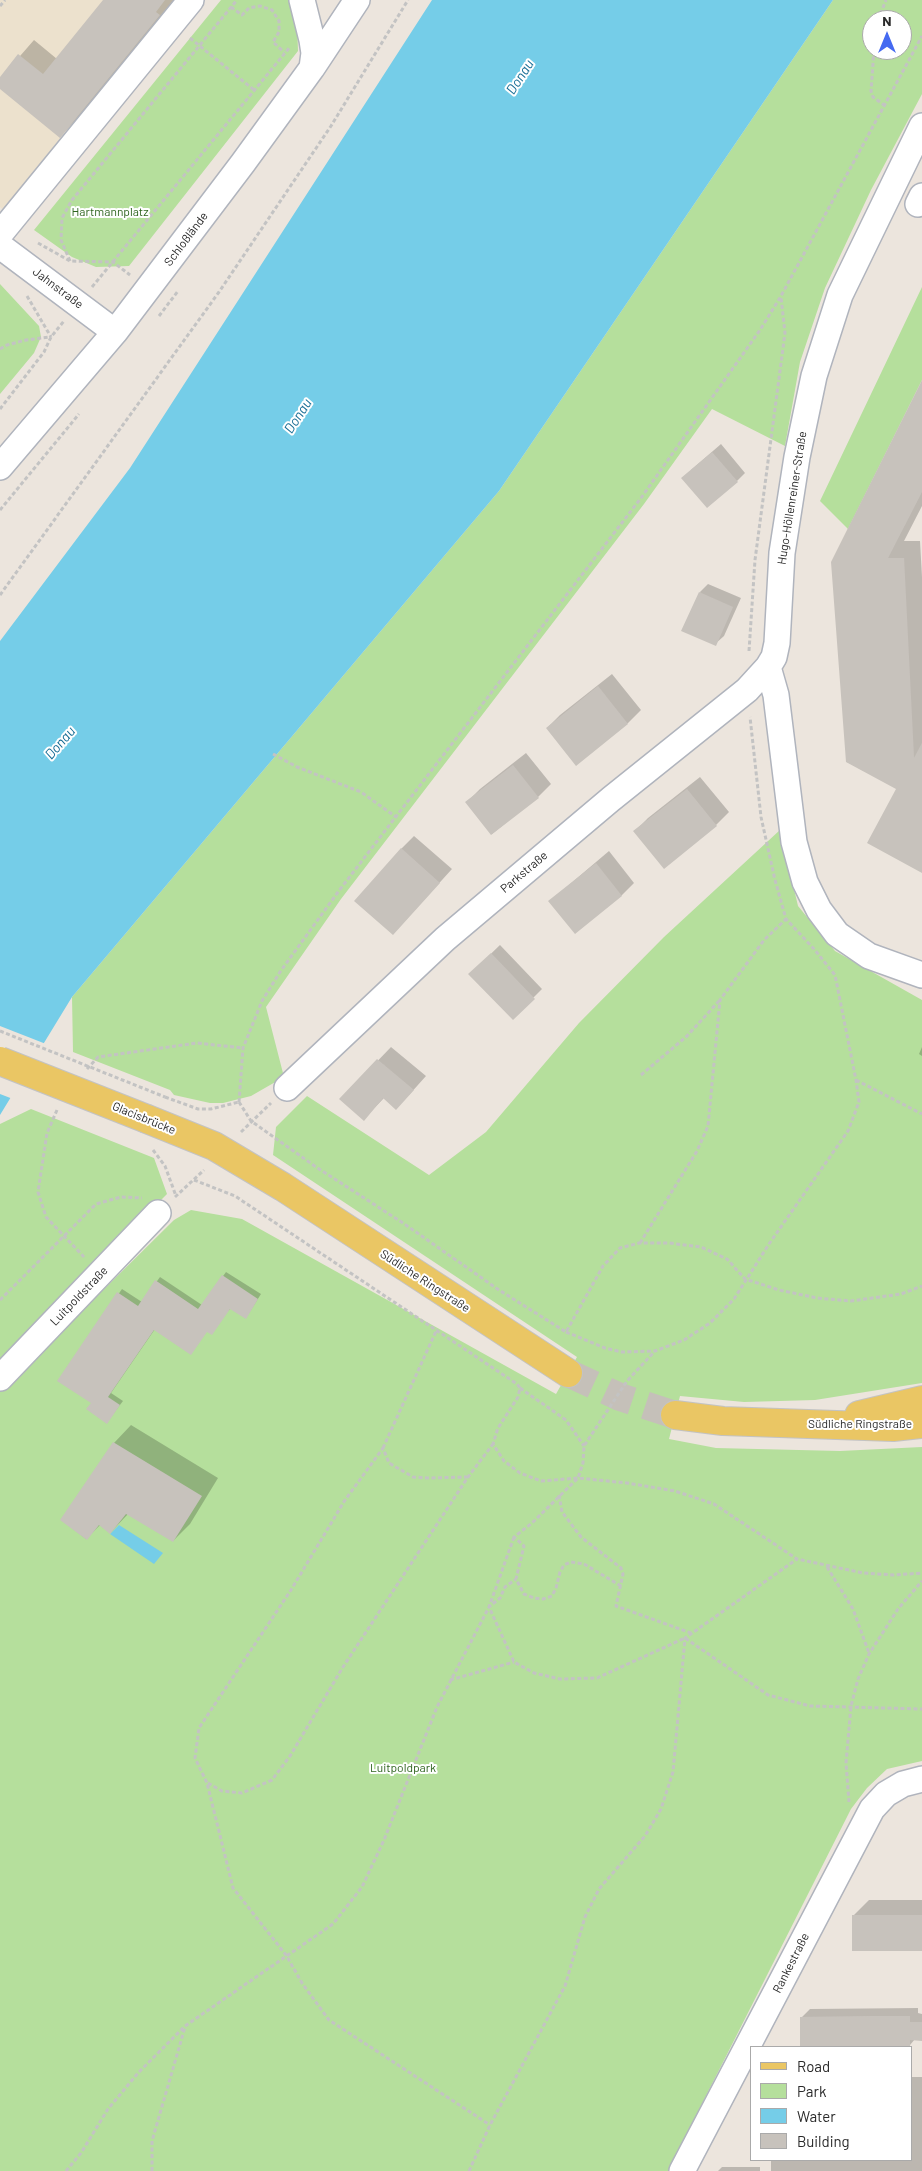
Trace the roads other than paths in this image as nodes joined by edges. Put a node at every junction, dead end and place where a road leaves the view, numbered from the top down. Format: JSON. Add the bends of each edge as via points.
{"nodes":[{"id":1,"x":191,"y":0,"type":"edge"},
{"id":2,"x":302,"y":0,"type":"edge"},
{"id":3,"x":357,"y":0,"type":"edge"},
{"id":4,"x":312,"y":68,"type":"junction"},
{"id":5,"x":920,"y":135,"type":"edge"},
{"id":6,"x":5,"y":228,"type":"edge"},
{"id":7,"x":0,"y":246,"type":"edge"},
{"id":8,"x":115,"y":332,"type":"junction"},
{"id":9,"x":0,"y":467,"type":"edge"},
{"id":10,"x":768,"y":667,"type":"junction"},
{"id":11,"x":922,"y":976,"type":"edge"},
{"id":12,"x":0,"y":1061,"type":"edge"},
{"id":13,"x":287,"y":1088,"type":"dead end"},
{"id":14,"x":283,"y":1188,"type":"joint"},
{"id":15,"x":152,"y":1206,"type":"road end"},
{"id":16,"x":568,"y":1374,"type":"tunnel mouth"},
{"id":17,"x":0,"y":1378,"type":"edge"},
{"id":18,"x":922,"y":1400,"type":"edge"},
{"id":19,"x":675,"y":1414,"type":"tunnel mouth"},
{"id":20,"x":798,"y":1424,"type":"junction"},
{"id":21,"x":922,"y":1424,"type":"edge"},
{"id":22,"x":922,"y":1779,"type":"edge"},
{"id":23,"x":756,"y":2046,"type":"edge"},
{"id":24,"x":750,"y":2059,"type":"edge"},
{"id":25,"x":741,"y":2077,"type":"edge"},
{"id":26,"x":682,"y":2171,"type":"edge"}],
"edges":[{"from":1,"to":6,"type":"street"},
{"from":2,"to":4,"type":"street","via":[[314,53]]},
{"from":3,"to":4,"type":"street","name":"Schloßlände"},
{"from":4,"to":8,"type":"street","name":"Schloßlände"},
{"from":5,"to":10,"type":"street","name":"Hugo-Höllenreiner-Straße","via":[[840,295],[814,376],[782,553],[777,642]]},
{"from":7,"to":8,"type":"street","name":"Jahnstraße"},
{"from":8,"to":9,"type":"street","name":"Schloßlände"},
{"from":10,"to":11,"type":"street","via":[[776,695],[794,842],[805,882],[837,934],[869,956]]},
{"from":10,"to":13,"type":"street","name":"Parkstraße","via":[[747,690],[445,939]]},
{"from":12,"to":14,"type":"main road","name":"Glacisbrücke","bridge":true,"via":[[214,1146]]},
{"from":14,"to":16,"type":"main road","name":"Südliche Ringstraße"},
{"from":15,"to":17,"type":"street","name":"Luitpoldstraße"},
{"from":18,"to":20,"type":"main road","name":"Südliche Ringstraße","via":[[853,1416]]},
{"from":19,"to":20,"type":"main road","name":"Südliche Ringstraße","via":[[723,1421]]},
{"from":20,"to":21,"type":"main road","name":"Südliche Ringstraße"},
{"from":22,"to":23,"type":"street","name":"Rankestraße","via":[[903,1784],[886,1794],[872,1809]]},
{"from":24,"to":25,"type":"street","name":"Rankestraße"},
{"from":25,"to":26,"type":"street","name":"Rankestraße"}]}
